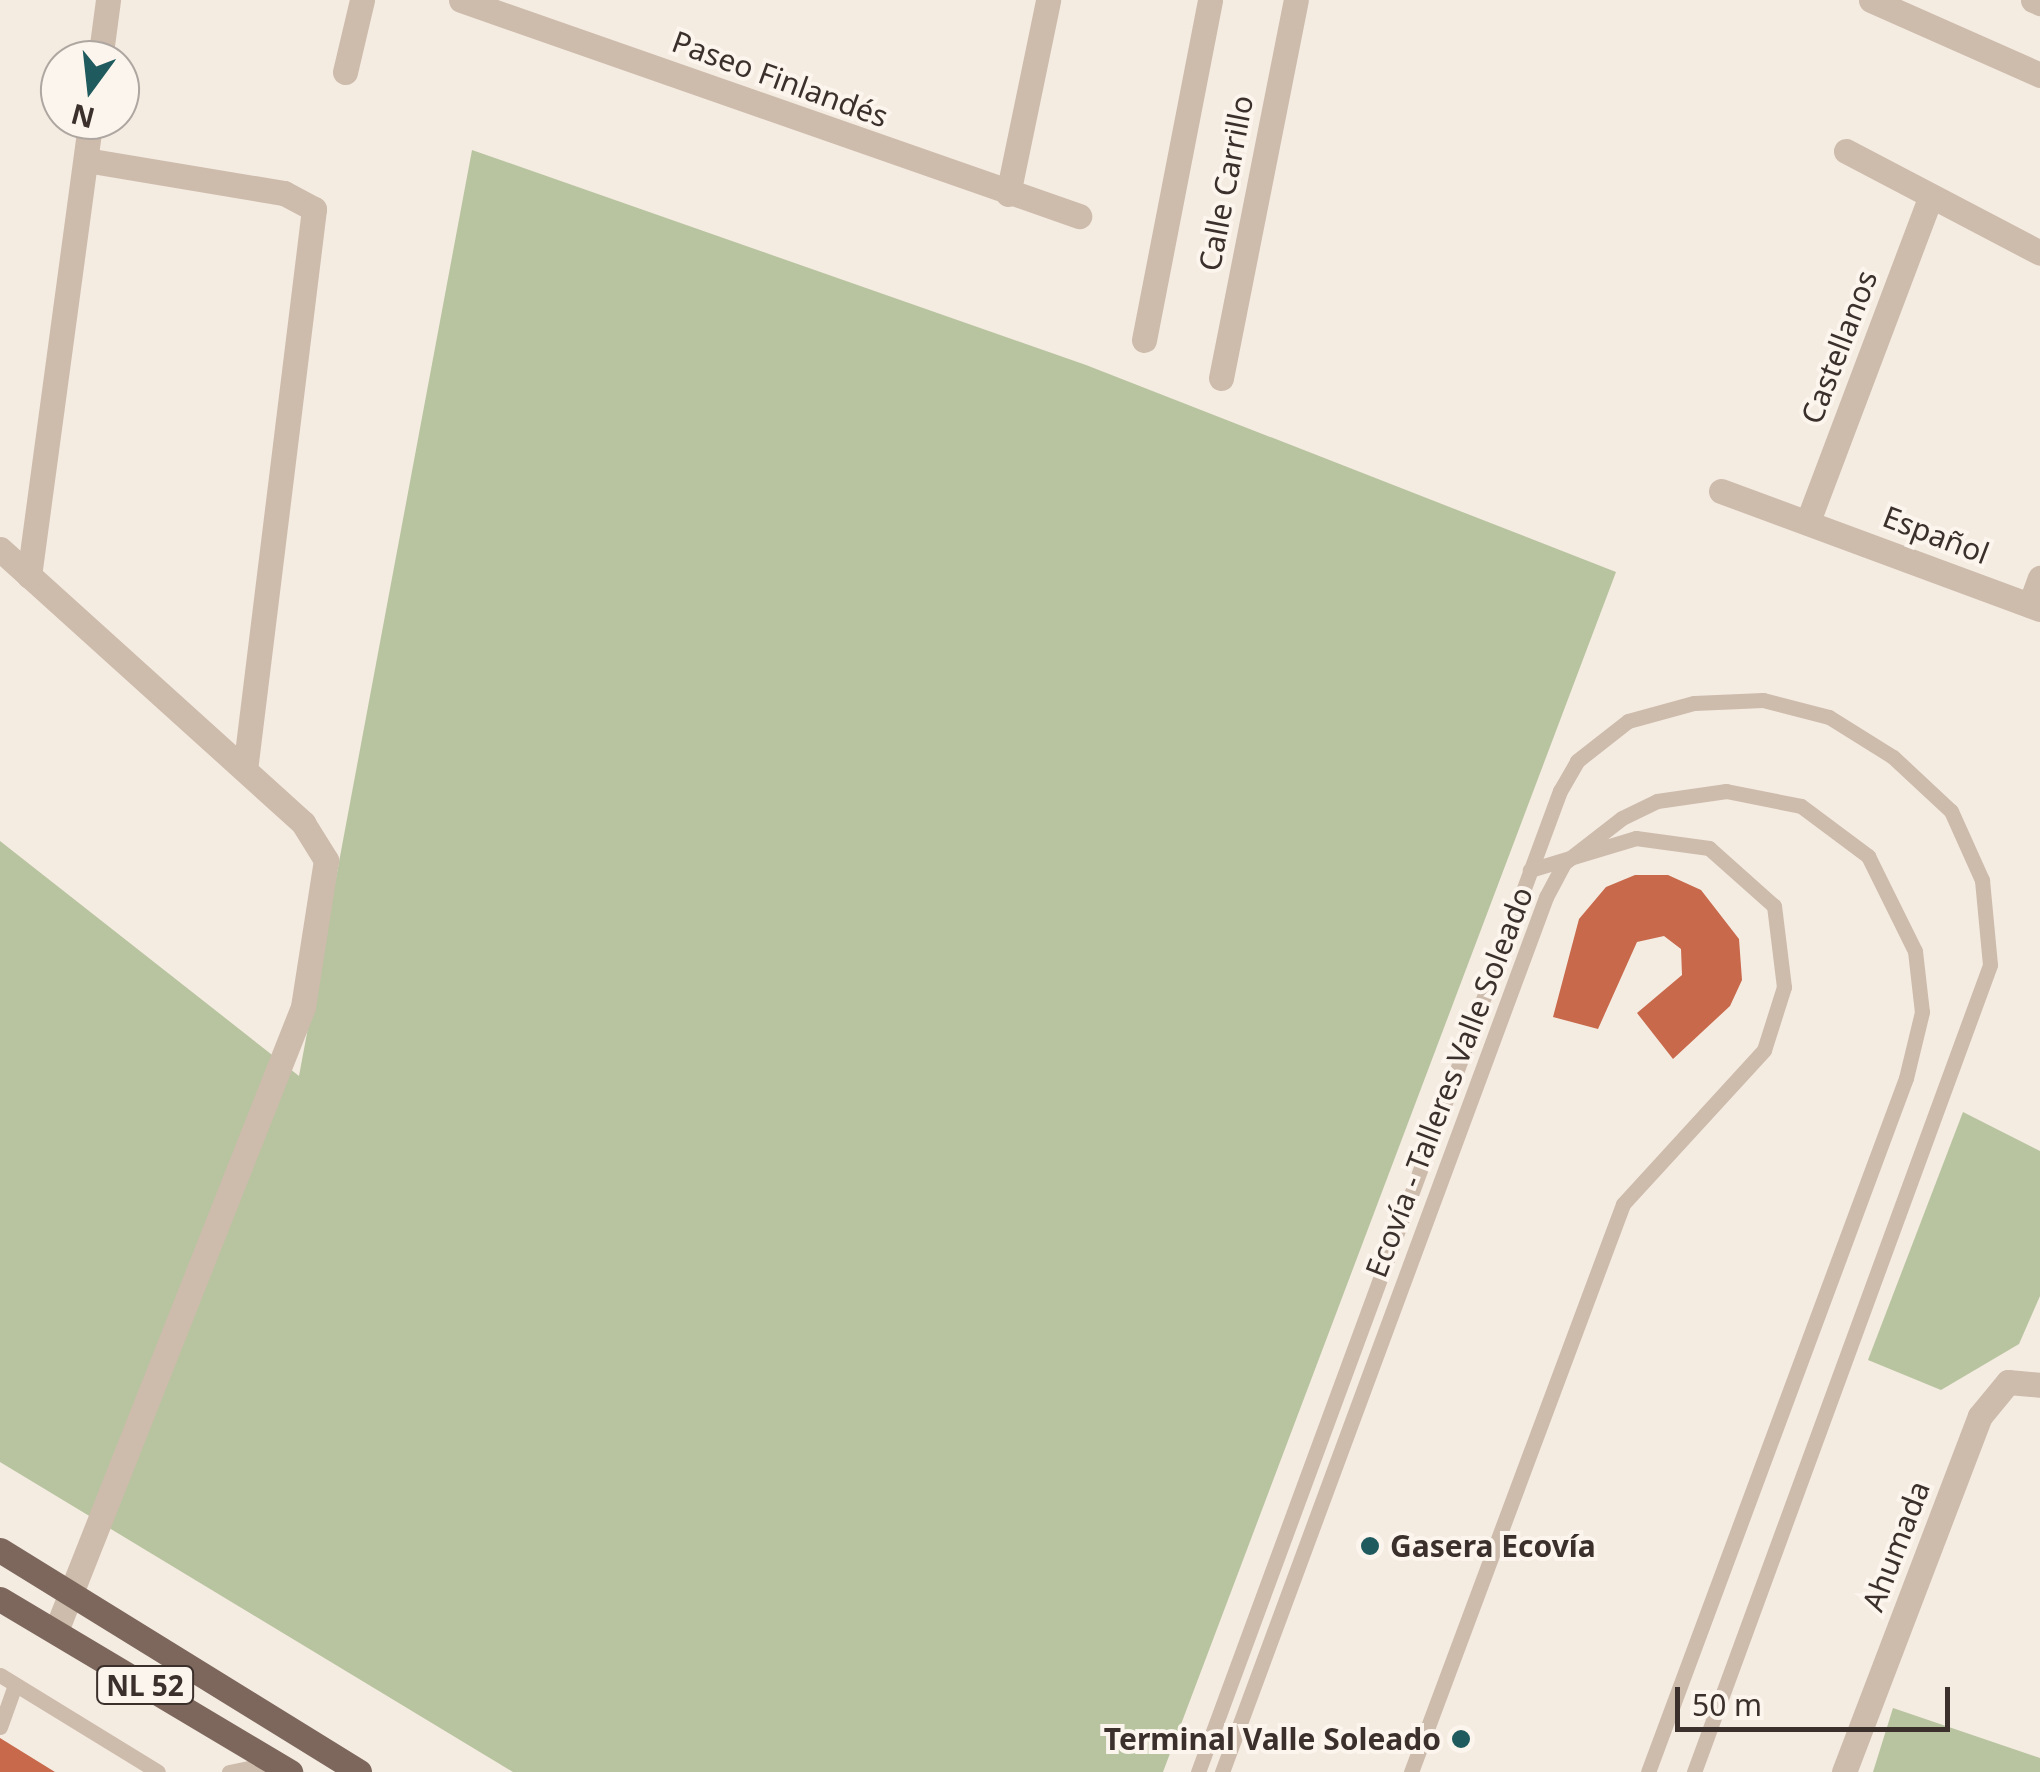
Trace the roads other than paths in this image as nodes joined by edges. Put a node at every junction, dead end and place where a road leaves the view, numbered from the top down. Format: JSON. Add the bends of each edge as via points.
{"nodes":[{"id":1,"x":108,"y":0,"type":"edge"},
{"id":2,"x":362,"y":0,"type":"edge"},
{"id":3,"x":461,"y":0,"type":"edge"},
{"id":4,"x":1048,"y":0,"type":"edge"},
{"id":5,"x":1210,"y":0,"type":"edge"},
{"id":6,"x":1296,"y":0,"type":"edge"},
{"id":7,"x":1871,"y":0,"type":"edge"},
{"id":8,"x":2033,"y":0,"type":"edge"},
{"id":9,"x":2040,"y":3,"type":"edge"},
{"id":10,"x":103,"y":40,"type":"edge"},
{"id":11,"x":346,"y":72,"type":"dead end"},
{"id":12,"x":2040,"y":74,"type":"edge"},
{"id":13,"x":88,"y":140,"type":"edge"},
{"id":14,"x":1846,"y":152,"type":"dead end"},
{"id":15,"x":86,"y":160,"type":"junction"},
{"id":16,"x":1008,"y":194,"type":"junction"},
{"id":17,"x":1931,"y":196,"type":"junction"},
{"id":18,"x":1079,"y":216,"type":"dead end"},
{"id":19,"x":2040,"y":253,"type":"edge"},
{"id":20,"x":1144,"y":340,"type":"dead end"},
{"id":21,"x":1221,"y":378,"type":"dead end"},
{"id":22,"x":1721,"y":491,"type":"dead end"},
{"id":23,"x":1808,"y":521,"type":"junction"},
{"id":24,"x":0,"y":549,"type":"edge"},
{"id":25,"x":30,"y":576,"type":"junction"},
{"id":26,"x":2040,"y":578,"type":"edge"},
{"id":27,"x":2035,"y":607,"type":"edge"},
{"id":28,"x":244,"y":770,"type":"junction"},
{"id":29,"x":1576,"y":854,"type":"junction"},
{"id":30,"x":1530,"y":870,"type":"junction"},
{"id":31,"x":2040,"y":1384,"type":"edge"},
{"id":32,"x":0,"y":1550,"type":"edge"},
{"id":33,"x":71,"y":1595,"type":"junction"},
{"id":34,"x":0,"y":1599,"type":"edge"},
{"id":35,"x":56,"y":1631,"type":"junction"},
{"id":36,"x":0,"y":1676,"type":"edge"},
{"id":37,"x":15,"y":1684,"type":"junction"},
{"id":38,"x":0,"y":1728,"type":"edge"},
{"id":39,"x":282,"y":1767,"type":"edge"},
{"id":40,"x":158,"y":1772,"type":"edge"},
{"id":41,"x":229,"y":1772,"type":"edge"},
{"id":42,"x":359,"y":1772,"type":"edge"},
{"id":43,"x":1198,"y":1772,"type":"edge"},
{"id":44,"x":1222,"y":1772,"type":"edge"},
{"id":45,"x":1411,"y":1772,"type":"edge"},
{"id":46,"x":1648,"y":1772,"type":"edge"},
{"id":47,"x":1694,"y":1772,"type":"edge"},
{"id":48,"x":1844,"y":1772,"type":"edge"}],
"edges":[{"from":1,"to":10,"type":"street"},
{"from":2,"to":11,"type":"street"},
{"from":3,"to":16,"type":"street","name":"Paseo Finlandés"},
{"from":4,"to":16,"type":"street"},
{"from":5,"to":20,"type":"street","name":"Calle Carrillo"},
{"from":6,"to":21,"type":"street","name":"Calle Carrillo"},
{"from":7,"to":12,"type":"street"},
{"from":8,"to":9,"type":"street"},
{"from":13,"to":15,"type":"street"},
{"from":14,"to":17,"type":"street"},
{"from":15,"to":25,"type":"street"},
{"from":15,"to":28,"type":"street","via":[[284,193],[314,210]]},
{"from":16,"to":18,"type":"street","name":"Paseo Finlandés"},
{"from":17,"to":19,"type":"street"},
{"from":17,"to":23,"type":"street","name":"Castellanos"},
{"from":22,"to":23,"type":"street","name":"Español"},
{"from":23,"to":27,"type":"street","name":"Español"},
{"from":24,"to":25,"type":"street"},
{"from":25,"to":28,"type":"street"},
{"from":26,"to":27,"type":"street"},
{"from":28,"to":33,"type":"street","via":[[303,822],[326,860],[303,1007]]},
{"from":29,"to":30,"type":"lane"},
{"from":29,"to":44,"type":"lane","name":"Ecovía - Talleres Valle Soleado","via":[[1546,897]]},
{"from":29,"to":45,"type":"lane","via":[[1658,836],[1730,860],[1774,906],[1784,987],[1764,1050],[1623,1204]]},
{"from":29,"to":46,"type":"lane","name":"Ecovía - Talleres Valle Soleado","via":[[1622,818],[1690,794],[1801,806],[1846,836],[1889,885],[1921,983],[1906,1078]]},
{"from":30,"to":43,"type":"lane"},
{"from":30,"to":47,"type":"lane","via":[[1560,791],[1601,738],[1661,709],[1763,700],[1829,716],[1893,757],[1951,811],[1982,880],[1985,990]]},
{"from":31,"to":48,"type":"street","name":"Ahumada","via":[[2008,1382],[1980,1416]]},
{"from":32,"to":33,"type":"main road"},
{"from":33,"to":35,"type":"street"},
{"from":33,"to":42,"type":"main road"},
{"from":34,"to":35,"type":"main road","number":"NL 52"},
{"from":35,"to":39,"type":"main road","number":"NL 52"},
{"from":36,"to":37,"type":"lane"},
{"from":37,"to":38,"type":"lane"},
{"from":37,"to":40,"type":"lane"},
{"from":39,"to":41,"type":"lane"}]}
